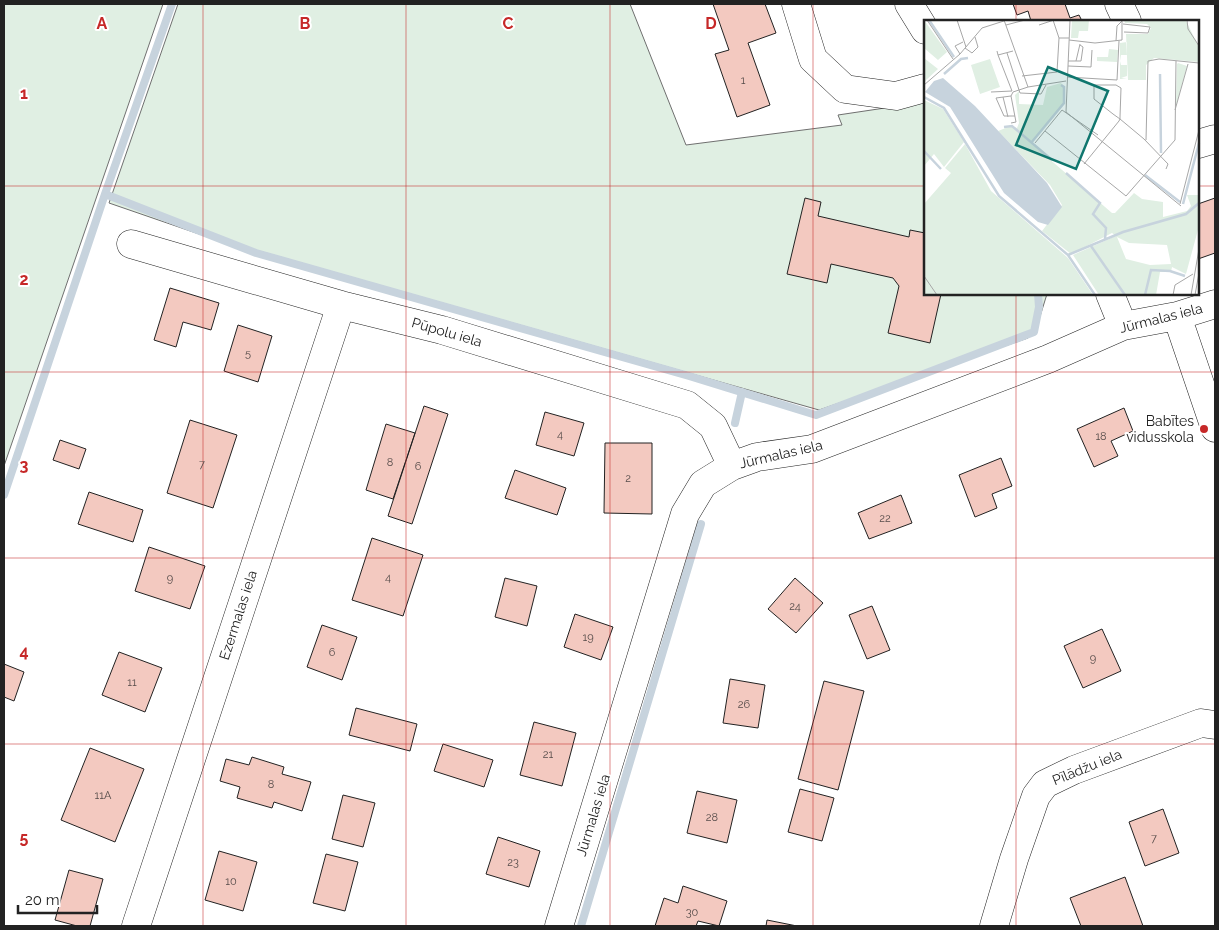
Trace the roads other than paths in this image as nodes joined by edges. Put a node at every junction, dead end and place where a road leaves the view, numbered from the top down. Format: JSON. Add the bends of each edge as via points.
{"nodes":[{"id":1,"x":796,"y":4,"type":"edge"},
{"id":2,"x":909,"y":4,"type":"edge"},
{"id":3,"x":1119,"y":4,"type":"edge"},
{"id":4,"x":1127,"y":20,"type":"edge"},
{"id":5,"x":924,"y":28,"type":"edge"},
{"id":6,"x":924,"y":88,"type":"edge"},
{"id":7,"x":1215,"y":139,"type":"edge"},
{"id":8,"x":1199,"y":144,"type":"edge"},
{"id":9,"x":131,"y":244,"type":"dead end"},
{"id":10,"x":1110,"y":295,"type":"edge"},
{"id":11,"x":1215,"y":304,"type":"edge"},
{"id":12,"x":341,"y":305,"type":"junction"},
{"id":13,"x":1177,"y":316,"type":"junction"},
{"id":14,"x":1123,"y":326,"type":"junction"},
{"id":15,"x":1215,"y":428,"type":"edge"},
{"id":16,"x":732,"y":466,"type":"junction"},
{"id":17,"x":1215,"y":725,"type":"edge"},
{"id":18,"x":136,"y":926,"type":"edge"},
{"id":19,"x":559,"y":926,"type":"edge"},
{"id":20,"x":994,"y":926,"type":"edge"}],
"edges":[{"from":1,"to":6,"type":"street","via":[[813,59],[845,89],[896,96]]},
{"from":2,"to":5,"type":"street"},
{"from":3,"to":4,"type":"street"},
{"from":7,"to":8,"type":"street"},
{"from":9,"to":12,"type":"street","name":"Pūpolu iela"},
{"from":10,"to":14,"type":"street"},
{"from":11,"to":13,"type":"street","name":"Jūrmalas iela"},
{"from":12,"to":16,"type":"street","name":"Pūpolu iela","via":[[442,330],[687,405],[713,426]]},
{"from":12,"to":18,"type":"street","name":"Ezermalas iela"},
{"from":13,"to":14,"type":"street","name":"Jūrmalas iela"},
{"from":13,"to":15,"type":"street"},
{"from":14,"to":16,"type":"street","name":"Jūrmalas iela","via":[[1048,359],[812,449],[757,457]]},
{"from":16,"to":19,"type":"street","name":"Jūrmalas iela","via":[[704,484],[685,514]]},
{"from":17,"to":20,"type":"street","name":"Pīlādžu iela","via":[[1201,723],[1045,784],[1036,796]]}]}
